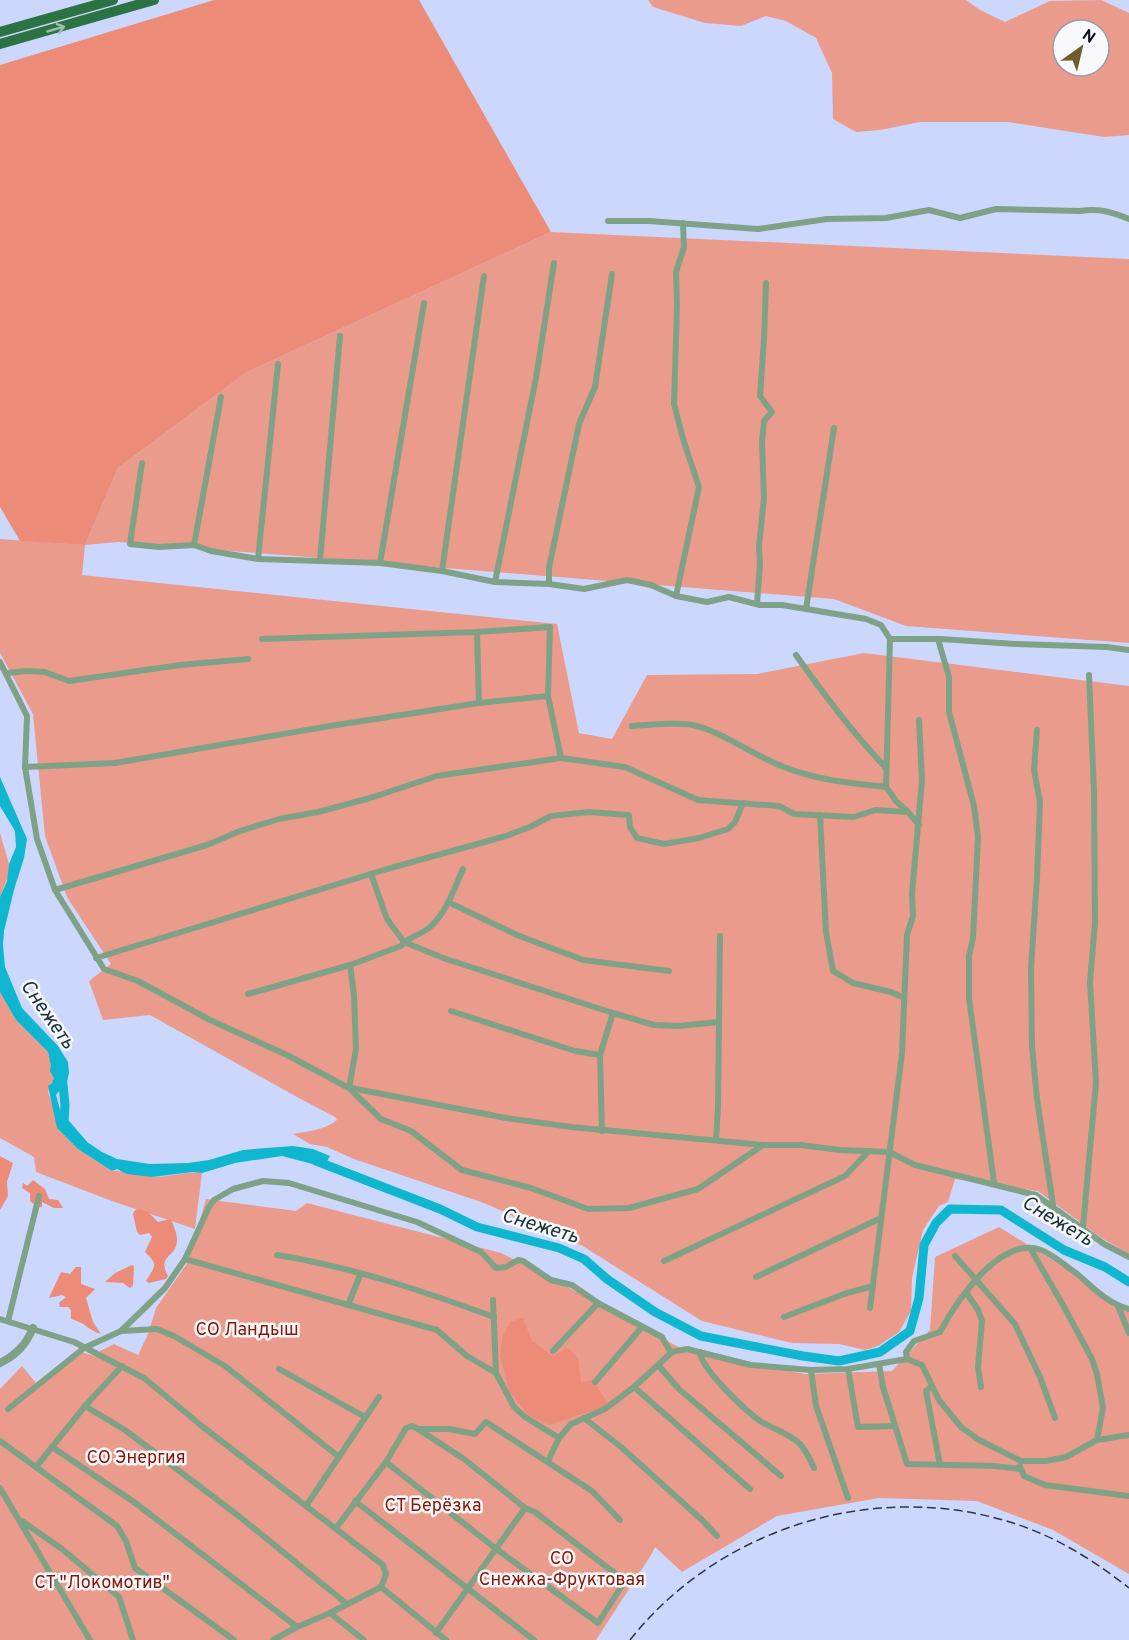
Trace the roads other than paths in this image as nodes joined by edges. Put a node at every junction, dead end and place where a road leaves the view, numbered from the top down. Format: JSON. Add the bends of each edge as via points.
{"nodes":[{"id":1,"x":112,"y":0,"type":"edge"},
{"id":2,"x":154,"y":0,"type":"edge"},
{"id":3,"x":0,"y":32,"type":"edge"},
{"id":4,"x":0,"y":44,"type":"edge"},
{"id":5,"x":1129,"y":219,"type":"edge"},
{"id":6,"x":608,"y":220,"type":"dead end"},
{"id":7,"x":683,"y":223,"type":"junction"},
{"id":8,"x":554,"y":263,"type":"dead end"},
{"id":9,"x":612,"y":274,"type":"dead end"},
{"id":10,"x":484,"y":276,"type":"dead end"},
{"id":11,"x":766,"y":283,"type":"dead end"},
{"id":12,"x":424,"y":303,"type":"dead end"},
{"id":13,"x":340,"y":336,"type":"dead end"},
{"id":14,"x":278,"y":364,"type":"dead end"},
{"id":15,"x":221,"y":397,"type":"dead end"},
{"id":16,"x":834,"y":428,"type":"dead end"},
{"id":17,"x":142,"y":463,"type":"dead end"},
{"id":18,"x":194,"y":545,"type":"junction"},
{"id":19,"x":258,"y":558,"type":"junction"},
{"id":20,"x":320,"y":560,"type":"junction"},
{"id":21,"x":380,"y":563,"type":"junction"},
{"id":22,"x":442,"y":571,"type":"junction"},
{"id":23,"x":495,"y":582,"type":"junction"},
{"id":24,"x":549,"y":584,"type":"junction"},
{"id":25,"x":676,"y":596,"type":"junction"},
{"id":26,"x":757,"y":604,"type":"junction"},
{"id":27,"x":806,"y":609,"type":"junction"},
{"id":28,"x":477,"y":632,"type":"junction"},
{"id":29,"x":262,"y":639,"type":"dead end"},
{"id":30,"x":890,"y":639,"type":"junction"},
{"id":31,"x":938,"y":639,"type":"junction"},
{"id":32,"x":1129,"y":650,"type":"edge"},
{"id":33,"x":796,"y":655,"type":"dead end"},
{"id":34,"x":248,"y":659,"type":"dead end"},
{"id":35,"x":0,"y":663,"type":"edge"},
{"id":36,"x":7,"y":673,"type":"junction"},
{"id":37,"x":1089,"y":675,"type":"dead end"},
{"id":38,"x":548,"y":696,"type":"junction"},
{"id":39,"x":478,"y":703,"type":"junction"},
{"id":40,"x":919,"y":720,"type":"dead end"},
{"id":41,"x":632,"y":726,"type":"dead end"},
{"id":42,"x":1037,"y":730,"type":"dead end"},
{"id":43,"x":561,"y":758,"type":"junction"},
{"id":44,"x":25,"y":768,"type":"junction"},
{"id":45,"x":886,"y":768,"type":"junction"},
{"id":46,"x":886,"y":787,"type":"junction"},
{"id":47,"x":743,"y":803,"type":"junction"},
{"id":48,"x":908,"y":812,"type":"junction"},
{"id":49,"x":820,"y":815,"type":"junction"},
{"id":50,"x":919,"y":825,"type":"junction"},
{"id":51,"x":463,"y":869,"type":"dead end"},
{"id":52,"x":371,"y":874,"type":"junction"},
{"id":53,"x":55,"y":890,"type":"junction"},
{"id":54,"x":448,"y":902,"type":"junction"},
{"id":55,"x":720,"y":936,"type":"dead end"},
{"id":56,"x":404,"y":942,"type":"junction"},
{"id":57,"x":96,"y":958,"type":"junction"},
{"id":58,"x":350,"y":965,"type":"junction"},
{"id":59,"x":669,"y":971,"type":"dead end"},
{"id":60,"x":248,"y":994,"type":"dead end"},
{"id":61,"x":904,"y":998,"type":"junction"},
{"id":62,"x":451,"y":1011,"type":"dead end"},
{"id":63,"x":614,"y":1013,"type":"junction"},
{"id":64,"x":719,"y":1022,"type":"junction"},
{"id":65,"x":600,"y":1055,"type":"junction"},
{"id":66,"x":349,"y":1088,"type":"junction"},
{"id":67,"x":602,"y":1131,"type":"junction"},
{"id":68,"x":716,"y":1140,"type":"junction"},
{"id":69,"x":763,"y":1144,"type":"junction"},
{"id":70,"x":869,"y":1151,"type":"junction"},
{"id":71,"x":889,"y":1152,"type":"junction"},
{"id":72,"x":994,"y":1183,"type":"junction"},
{"id":73,"x":39,"y":1196,"type":"dead end"},
{"id":74,"x":1053,"y":1205,"type":"junction"},
{"id":75,"x":881,"y":1218,"type":"junction"},
{"id":76,"x":1083,"y":1227,"type":"junction"},
{"id":77,"x":1030,"y":1248,"type":"junction"},
{"id":78,"x":277,"y":1255,"type":"dead end"},
{"id":79,"x":955,"y":1256,"type":"dead end"},
{"id":80,"x":1129,"y":1257,"type":"edge"},
{"id":81,"x":185,"y":1259,"type":"junction"},
{"id":82,"x":664,"y":1261,"type":"dead end"},
{"id":83,"x":361,"y":1273,"type":"junction"},
{"id":84,"x":756,"y":1277,"type":"dead end"},
{"id":85,"x":976,"y":1279,"type":"junction"},
{"id":86,"x":873,"y":1286,"type":"junction"},
{"id":87,"x":966,"y":1292,"type":"junction"},
{"id":88,"x":493,"y":1300,"type":"dead end"},
{"id":89,"x":598,"y":1303,"type":"junction"},
{"id":90,"x":348,"y":1305,"type":"junction"},
{"id":91,"x":1118,"y":1306,"type":"junction"},
{"id":92,"x":870,"y":1308,"type":"dead end"},
{"id":93,"x":1129,"y":1309,"type":"edge"},
{"id":94,"x":494,"y":1317,"type":"junction"},
{"id":95,"x":783,"y":1317,"type":"dead end"},
{"id":96,"x":0,"y":1319,"type":"edge"},
{"id":97,"x":8,"y":1321,"type":"junction"},
{"id":98,"x":642,"y":1327,"type":"junction"},
{"id":99,"x":33,"y":1328,"type":"junction"},
{"id":100,"x":120,"y":1331,"type":"junction"},
{"id":101,"x":1129,"y":1333,"type":"edge"},
{"id":102,"x":84,"y":1348,"type":"junction"},
{"id":103,"x":553,"y":1351,"type":"dead end"},
{"id":104,"x":700,"y":1352,"type":"junction"},
{"id":105,"x":671,"y":1353,"type":"junction"},
{"id":106,"x":907,"y":1359,"type":"junction"},
{"id":107,"x":0,"y":1363,"type":"edge"},
{"id":108,"x":879,"y":1364,"type":"junction"},
{"id":109,"x":658,"y":1365,"type":"junction"},
{"id":110,"x":122,"y":1366,"type":"junction"},
{"id":111,"x":279,"y":1369,"type":"dead end"},
{"id":112,"x":848,"y":1369,"type":"junction"},
{"id":113,"x":811,"y":1370,"type":"junction"},
{"id":114,"x":496,"y":1374,"type":"junction"},
{"id":115,"x":595,"y":1382,"type":"dead end"},
{"id":116,"x":932,"y":1386,"type":"junction"},
{"id":117,"x":634,"y":1387,"type":"junction"},
{"id":118,"x":981,"y":1387,"type":"dead end"},
{"id":119,"x":379,"y":1397,"type":"dead end"},
{"id":120,"x":85,"y":1406,"type":"junction"},
{"id":121,"x":8,"y":1409,"type":"dead end"},
{"id":122,"x":365,"y":1417,"type":"junction"},
{"id":123,"x":584,"y":1418,"type":"junction"},
{"id":124,"x":1055,"y":1418,"type":"dead end"},
{"id":125,"x":895,"y":1426,"type":"junction"},
{"id":126,"x":418,"y":1429,"type":"junction"},
{"id":127,"x":1129,"y":1436,"type":"edge"},
{"id":128,"x":560,"y":1438,"type":"junction"},
{"id":129,"x":1097,"y":1440,"type":"junction"},
{"id":130,"x":0,"y":1441,"type":"edge"},
{"id":131,"x":52,"y":1447,"type":"junction"},
{"id":132,"x":339,"y":1457,"type":"junction"},
{"id":133,"x":548,"y":1461,"type":"junction"},
{"id":134,"x":386,"y":1462,"type":"junction"},
{"id":135,"x":940,"y":1465,"type":"junction"},
{"id":136,"x":1021,"y":1465,"type":"junction"},
{"id":137,"x":36,"y":1467,"type":"junction"},
{"id":138,"x":814,"y":1468,"type":"dead end"},
{"id":139,"x":781,"y":1476,"type":"dead end"},
{"id":140,"x":0,"y":1488,"type":"edge"},
{"id":141,"x":750,"y":1489,"type":"dead end"},
{"id":142,"x":1129,"y":1496,"type":"edge"},
{"id":143,"x":848,"y":1498,"type":"dead end"},
{"id":144,"x":355,"y":1502,"type":"junction"},
{"id":145,"x":306,"y":1506,"type":"junction"},
{"id":146,"x":525,"y":1508,"type":"junction"},
{"id":147,"x":19,"y":1519,"type":"junction"},
{"id":148,"x":620,"y":1520,"type":"dead end"},
{"id":149,"x":336,"y":1528,"type":"junction"},
{"id":150,"x":717,"y":1536,"type":"dead end"},
{"id":151,"x":495,"y":1548,"type":"junction"},
{"id":152,"x":381,"y":1587,"type":"junction"},
{"id":153,"x":466,"y":1589,"type":"junction"},
{"id":154,"x":347,"y":1604,"type":"junction"},
{"id":155,"x":330,"y":1613,"type":"junction"},
{"id":156,"x":297,"y":1627,"type":"junction"},
{"id":157,"x":436,"y":1633,"type":"junction"},
{"id":158,"x":90,"y":1640,"type":"edge"},
{"id":159,"x":133,"y":1640,"type":"edge"},
{"id":160,"x":234,"y":1640,"type":"edge"},
{"id":161,"x":273,"y":1640,"type":"edge"},
{"id":162,"x":364,"y":1640,"type":"edge"},
{"id":163,"x":446,"y":1640,"type":"edge"},
{"id":164,"x":534,"y":1640,"type":"edge"}],
"edges":[{"from":1,"to":3,"type":"main road"},
{"from":4,"to":2,"type":"main road","one_way":true},
{"from":5,"to":7,"type":"street","via":[[1111,211],[1092,209],[996,208],[960,218],[929,210],[886,218],[827,219],[759,229]]},
{"from":6,"to":7,"type":"street"},
{"from":7,"to":25,"type":"street","via":[[684,247],[676,272],[674,404],[699,487]]},
{"from":8,"to":23,"type":"street","via":[[536,378]]},
{"from":9,"to":24,"type":"street","via":[[595,387],[579,424]]},
{"from":10,"to":22,"type":"street"},
{"from":11,"to":26,"type":"street","via":[[760,396],[772,412],[764,421],[762,442],[764,498]]},
{"from":12,"to":21,"type":"street"},
{"from":13,"to":20,"type":"street"},
{"from":14,"to":19,"type":"street"},
{"from":15,"to":18,"type":"street"},
{"from":16,"to":27,"type":"street"},
{"from":17,"to":18,"type":"street","via":[[130,544]]},
{"from":18,"to":19,"type":"street"},
{"from":19,"to":20,"type":"street"},
{"from":20,"to":21,"type":"street"},
{"from":21,"to":22,"type":"street"},
{"from":22,"to":23,"type":"street"},
{"from":23,"to":24,"type":"street"},
{"from":24,"to":25,"type":"street","via":[[584,590],[627,580]]},
{"from":25,"to":26,"type":"street","via":[[707,602],[729,597]]},
{"from":26,"to":27,"type":"street"},
{"from":27,"to":30,"type":"street","via":[[866,619],[881,625]]},
{"from":28,"to":29,"type":"street"},
{"from":28,"to":38,"type":"street","via":[[550,627]]},
{"from":28,"to":39,"type":"street"},
{"from":30,"to":31,"type":"street"},
{"from":30,"to":45,"type":"street"},
{"from":31,"to":32,"type":"street"},
{"from":31,"to":72,"type":"street","via":[[949,677],[949,712],[974,806],[978,837],[969,998]]},
{"from":33,"to":45,"type":"street","via":[[826,698]]},
{"from":34,"to":36,"type":"street","via":[[69,681],[45,672]]},
{"from":35,"to":36,"type":"street"},
{"from":36,"to":44,"type":"street","via":[[27,716]]},
{"from":37,"to":76,"type":"street","via":[[1095,922],[1090,982],[1096,1083]]},
{"from":38,"to":39,"type":"street"},
{"from":38,"to":43,"type":"street"},
{"from":39,"to":44,"type":"street","via":[[115,763]]},
{"from":40,"to":50,"type":"street"},
{"from":41,"to":46,"type":"street","via":[[691,725],[803,775]]},
{"from":42,"to":74,"type":"street","via":[[1034,770],[1040,802],[1031,968],[1032,1046]]},
{"from":43,"to":47,"type":"street","via":[[625,767],[698,800]]},
{"from":43,"to":53,"type":"street","via":[[437,776],[370,798],[260,825],[207,845]]},
{"from":44,"to":53,"type":"street","via":[[37,839]]},
{"from":45,"to":46,"type":"street"},
{"from":46,"to":48,"type":"street"},
{"from":47,"to":49,"type":"street","via":[[779,806],[794,814]]},
{"from":47,"to":52,"type":"street","via":[[728,828],[699,838],[664,843],[637,838],[629,815],[589,812],[551,816],[506,836]]},
{"from":48,"to":49,"type":"street","via":[[875,810],[854,817]]},
{"from":48,"to":50,"type":"street"},
{"from":49,"to":61,"type":"street","via":[[826,932],[833,971],[853,983]]},
{"from":50,"to":61,"type":"street"},
{"from":51,"to":54,"type":"street"},
{"from":52,"to":56,"type":"street","via":[[387,919]]},
{"from":52,"to":57,"type":"street"},
{"from":53,"to":57,"type":"street"},
{"from":54,"to":56,"type":"street","via":[[430,927]]},
{"from":54,"to":59,"type":"street","via":[[583,960]]},
{"from":55,"to":64,"type":"street"},
{"from":56,"to":58,"type":"street"},
{"from":56,"to":63,"type":"street"},
{"from":57,"to":66,"type":"street","via":[[104,969],[138,981]]},
{"from":58,"to":60,"type":"street"},
{"from":58,"to":66,"type":"street","via":[[356,1049]]},
{"from":61,"to":71,"type":"street","via":[[902,1053]]},
{"from":62,"to":65,"type":"street","via":[[575,1051]]},
{"from":63,"to":64,"type":"street","via":[[654,1024]]},
{"from":63,"to":65,"type":"street"},
{"from":64,"to":68,"type":"street"},
{"from":65,"to":67,"type":"street"},
{"from":66,"to":67,"type":"street","via":[[506,1118]]},
{"from":66,"to":69,"type":"street","via":[[381,1119],[411,1131],[462,1170],[531,1188],[588,1209],[628,1208],[698,1189]]},
{"from":67,"to":68,"type":"street"},
{"from":68,"to":69,"type":"street"},
{"from":69,"to":70,"type":"street"},
{"from":70,"to":71,"type":"street"},
{"from":70,"to":82,"type":"street","via":[[845,1176]]},
{"from":71,"to":72,"type":"street","via":[[915,1165]]},
{"from":71,"to":75,"type":"street"},
{"from":72,"to":74,"type":"street","via":[[1036,1194]]},
{"from":73,"to":97,"type":"street"},
{"from":74,"to":76,"type":"street"},
{"from":75,"to":84,"type":"street"},
{"from":75,"to":86,"type":"street"},
{"from":76,"to":80,"type":"street"},
{"from":77,"to":85,"type":"street","via":[[1000,1258]]},
{"from":77,"to":91,"type":"street","via":[[1042,1250]]},
{"from":77,"to":129,"type":"street","via":[[1097,1374],[1103,1408]]},
{"from":78,"to":83,"type":"street"},
{"from":79,"to":85,"type":"street"},
{"from":81,"to":89,"type":"street","via":[[214,1200],[248,1184],[289,1182],[417,1222],[481,1252],[496,1268],[523,1261],[550,1280],[572,1285]]},
{"from":81,"to":90,"type":"street"},
{"from":81,"to":100,"type":"street","via":[[165,1288]]},
{"from":83,"to":90,"type":"street"},
{"from":83,"to":94,"type":"street","via":[[422,1290]]},
{"from":85,"to":87,"type":"street"},
{"from":85,"to":124,"type":"street","via":[[1015,1324]]},
{"from":86,"to":92,"type":"street"},
{"from":86,"to":95,"type":"street"},
{"from":87,"to":106,"type":"street","via":[[940,1332],[914,1341],[906,1352]]},
{"from":87,"to":118,"type":"street","via":[[982,1321],[978,1367]]},
{"from":88,"to":94,"type":"street"},
{"from":89,"to":98,"type":"street"},
{"from":89,"to":103,"type":"street"},
{"from":90,"to":114,"type":"street","via":[[437,1330]]},
{"from":91,"to":93,"type":"street"},
{"from":91,"to":101,"type":"street"},
{"from":94,"to":114,"type":"street"},
{"from":96,"to":97,"type":"street"},
{"from":97,"to":99,"type":"street"},
{"from":98,"to":105,"type":"street","via":[[662,1337]]},
{"from":98,"to":115,"type":"street"},
{"from":99,"to":102,"type":"street"},
{"from":99,"to":107,"type":"street","via":[[23,1346]]},
{"from":100,"to":102,"type":"street"},
{"from":100,"to":132,"type":"street","via":[[157,1329],[174,1336],[225,1366]]},
{"from":102,"to":110,"type":"street"},
{"from":102,"to":121,"type":"street"},
{"from":104,"to":105,"type":"street","via":[[687,1349]]},
{"from":104,"to":113,"type":"street","via":[[751,1365]]},
{"from":104,"to":138,"type":"street","via":[[708,1368],[734,1398],[755,1418],[800,1444]]},
{"from":105,"to":109,"type":"street"},
{"from":106,"to":108,"type":"street"},
{"from":106,"to":116,"type":"street","via":[[922,1365]]},
{"from":108,"to":112,"type":"street"},
{"from":108,"to":125,"type":"street"},
{"from":109,"to":117,"type":"street"},
{"from":109,"to":139,"type":"street","via":[[679,1389]]},
{"from":110,"to":120,"type":"street"},
{"from":110,"to":145,"type":"street","via":[[144,1378]]},
{"from":111,"to":122,"type":"street"},
{"from":112,"to":113,"type":"street"},
{"from":112,"to":125,"type":"street","via":[[858,1427]]},
{"from":113,"to":143,"type":"street","via":[[816,1406]]},
{"from":114,"to":128,"type":"street","via":[[514,1407]]},
{"from":116,"to":135,"type":"street","via":[[926,1391]]},
{"from":116,"to":136,"type":"street","via":[[960,1428]]},
{"from":117,"to":123,"type":"street","via":[[605,1409]]},
{"from":117,"to":141,"type":"street"},
{"from":119,"to":122,"type":"street"},
{"from":120,"to":131,"type":"street"},
{"from":120,"to":154,"type":"street","via":[[125,1430]]},
{"from":122,"to":132,"type":"street"},
{"from":123,"to":128,"type":"street","via":[[571,1424]]},
{"from":123,"to":150,"type":"street"},
{"from":125,"to":135,"type":"street","via":[[907,1464]]},
{"from":126,"to":133,"type":"street","via":[[475,1434],[486,1422]]},
{"from":126,"to":134,"type":"street","via":[[406,1428]]},
{"from":126,"to":146,"type":"street"},
{"from":127,"to":129,"type":"street"},
{"from":128,"to":133,"type":"street"},
{"from":129,"to":136,"type":"street","via":[[1065,1457]]},
{"from":130,"to":137,"type":"street"},
{"from":131,"to":137,"type":"street"},
{"from":131,"to":156,"type":"street","via":[[134,1502]]},
{"from":132,"to":145,"type":"street"},
{"from":133,"to":148,"type":"street","via":[[592,1491]]},
{"from":134,"to":144,"type":"street"},
{"from":134,"to":151,"type":"street"},
{"from":135,"to":136,"type":"street"},
{"from":136,"to":142,"type":"street","via":[[1024,1476],[1044,1485]]},
{"from":137,"to":160,"type":"street","via":[[117,1526],[135,1568]]},
{"from":140,"to":147,"type":"street"},
{"from":144,"to":149,"type":"street"},
{"from":144,"to":153,"type":"street"},
{"from":145,"to":149,"type":"street"},
{"from":146,"to":151,"type":"street"},
{"from":146,"to":151,"type":"street","via":[[626,1581],[598,1623]]},
{"from":147,"to":158,"type":"street"},
{"from":147,"to":159,"type":"street","via":[[62,1549],[118,1597]]},
{"from":149,"to":152,"type":"street","via":[[383,1565],[386,1574]]},
{"from":151,"to":153,"type":"street"},
{"from":152,"to":154,"type":"street"},
{"from":152,"to":157,"type":"street"},
{"from":153,"to":157,"type":"street"},
{"from":153,"to":164,"type":"street"},
{"from":154,"to":155,"type":"street"},
{"from":155,"to":156,"type":"street"},
{"from":155,"to":162,"type":"street"},
{"from":156,"to":161,"type":"street"},
{"from":157,"to":163,"type":"street"}]}
